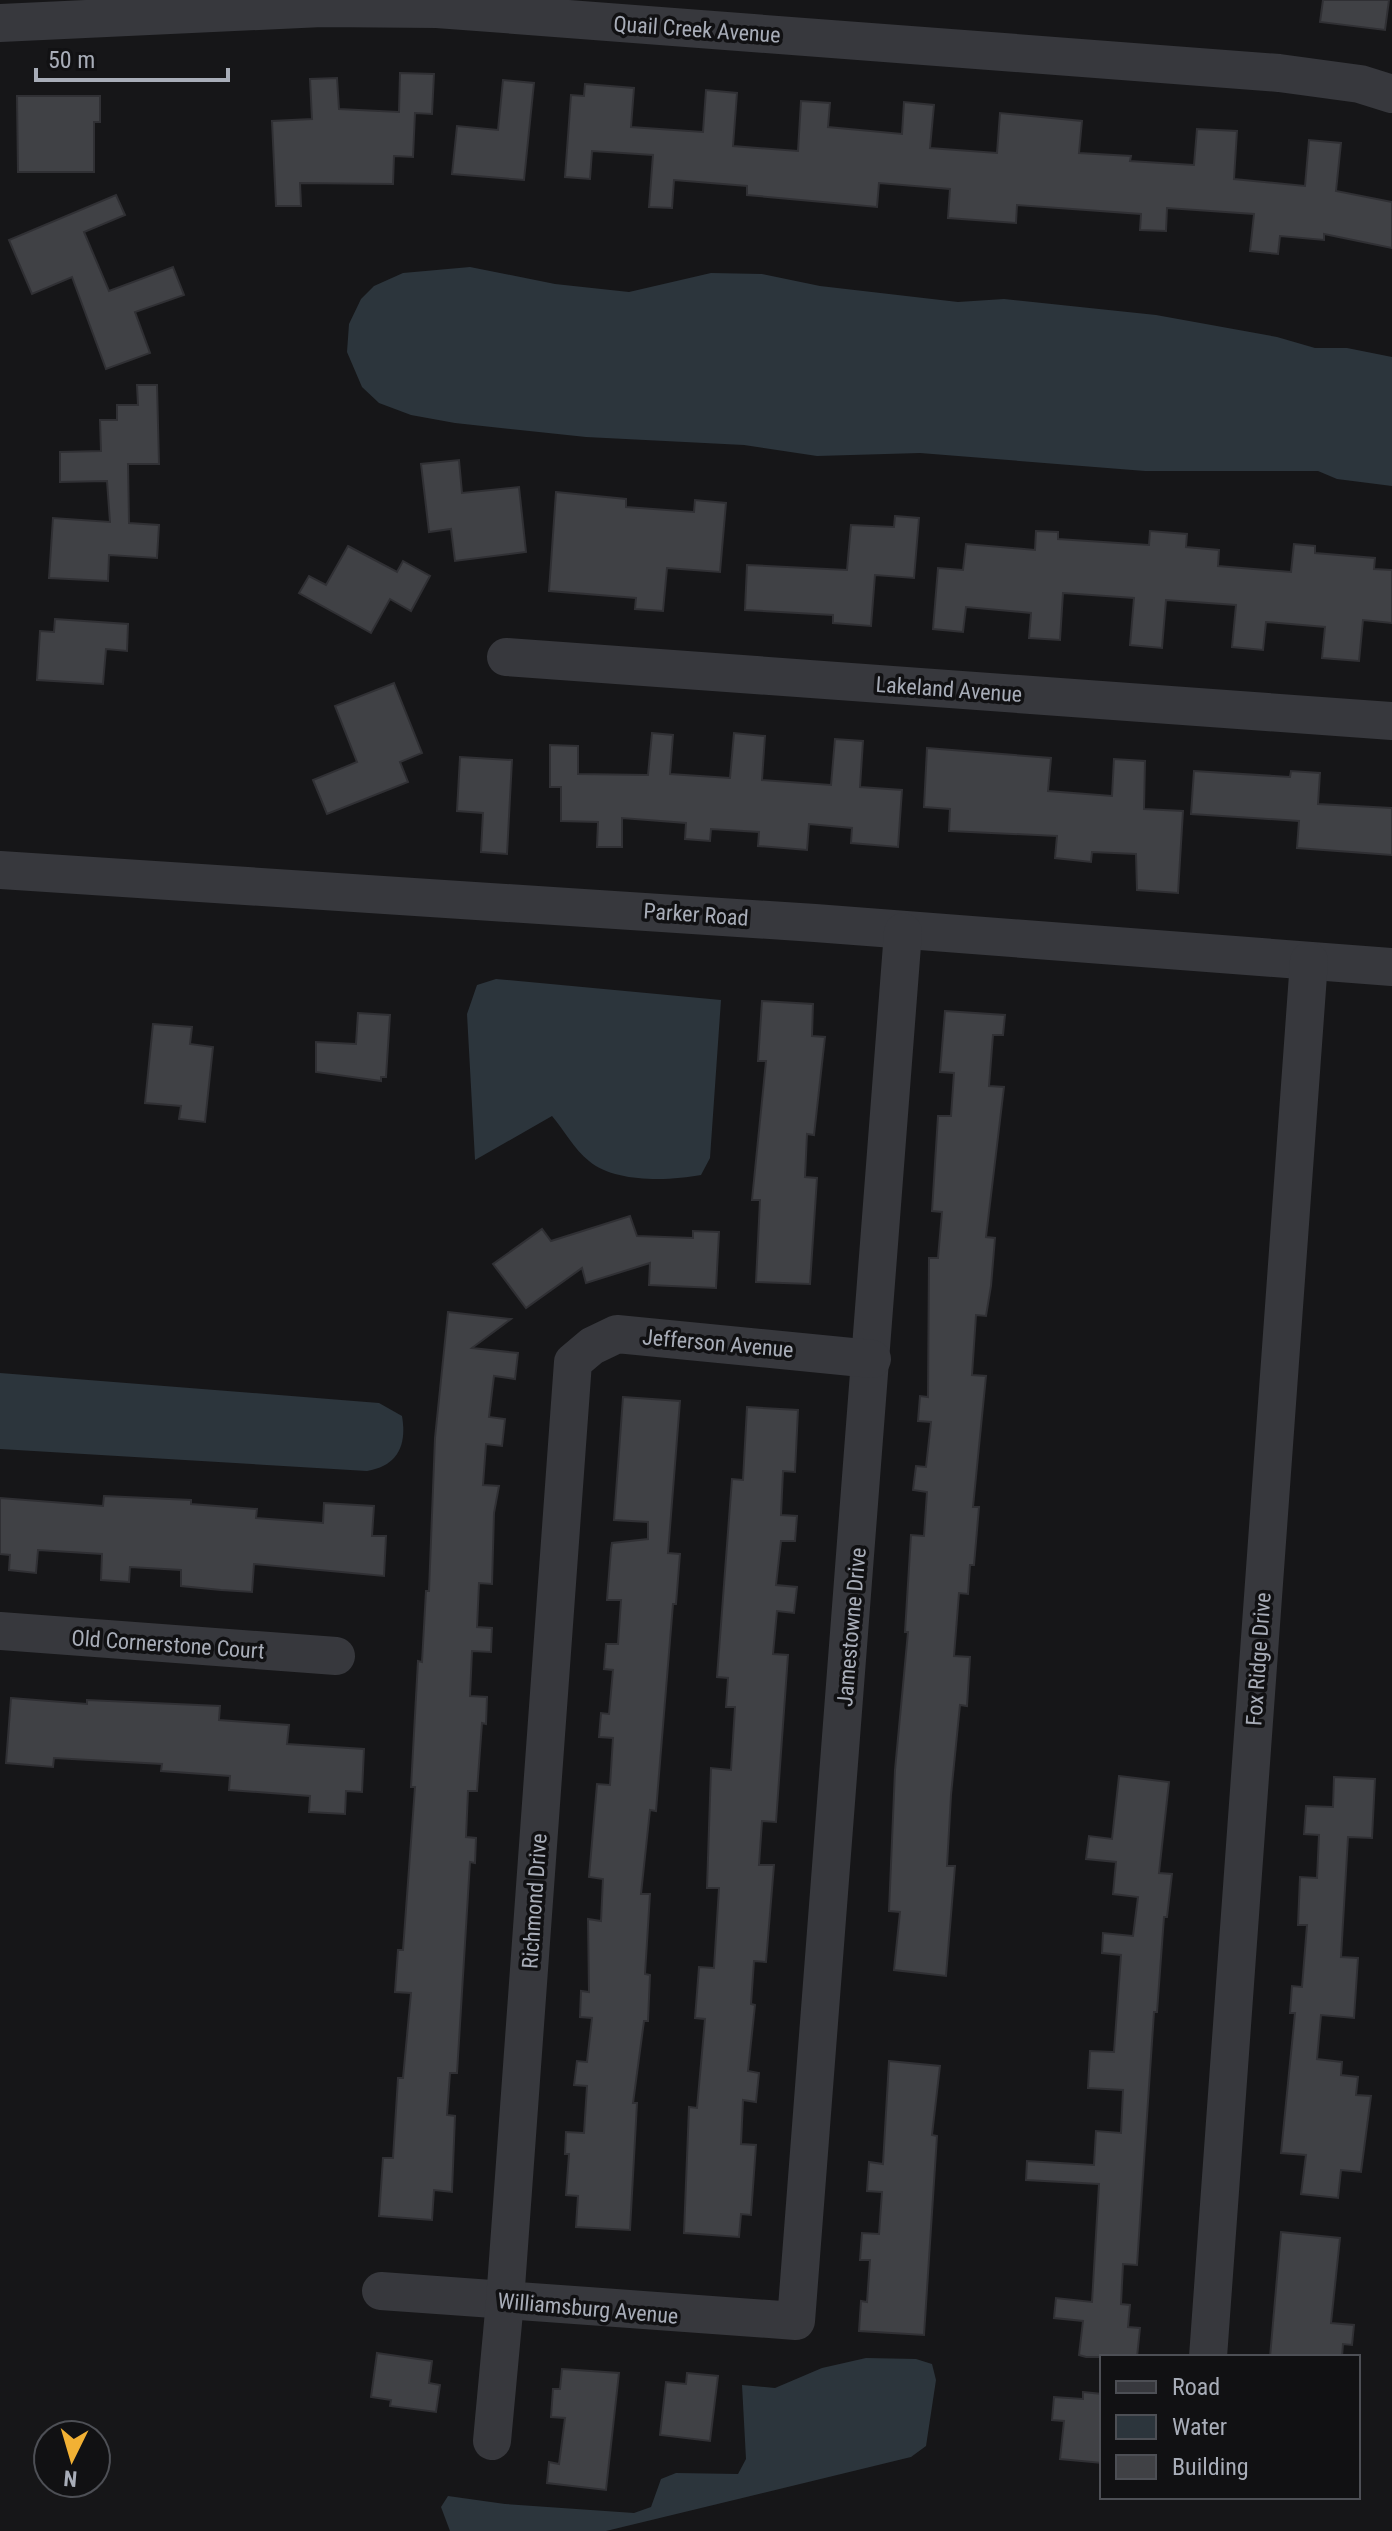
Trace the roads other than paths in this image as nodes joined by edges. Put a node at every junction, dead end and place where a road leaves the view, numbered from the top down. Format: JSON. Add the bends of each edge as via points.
{"nodes":[{"id":1,"x":438,"y":4,"type":"edge"},
{"id":2,"x":0,"y":23,"type":"edge"},
{"id":3,"x":1392,"y":94,"type":"edge"},
{"id":4,"x":506,"y":657,"type":"dead end"},
{"id":5,"x":1392,"y":721,"type":"edge"},
{"id":6,"x":0,"y":870,"type":"edge"},
{"id":7,"x":903,"y":932,"type":"junction"},
{"id":8,"x":1309,"y":961,"type":"junction"},
{"id":9,"x":1392,"y":967,"type":"edge"},
{"id":10,"x":872,"y":1359,"type":"junction"},
{"id":11,"x":573,"y":1362,"type":"joint"},
{"id":12,"x":0,"y":1631,"type":"edge"},
{"id":13,"x":336,"y":1656,"type":"dead end"},
{"id":14,"x":381,"y":2291,"type":"dead end"},
{"id":15,"x":505,"y":2301,"type":"junction"},
{"id":16,"x":796,"y":2321,"type":"joint"},
{"id":17,"x":1208,"y":2355,"type":"edge"},
{"id":18,"x":492,"y":2441,"type":"dead end"}],
"edges":[{"from":1,"to":2,"type":"street","name":"Quail Creek Avenue"},
{"from":1,"to":3,"type":"street","name":"Quail Creek Avenue","via":[[1279,73]]},
{"from":4,"to":5,"type":"street","name":"Lakeland Avenue"},
{"from":6,"to":7,"type":"street","name":"Parker Road"},
{"from":7,"to":8,"type":"street","name":"Parker Road"},
{"from":7,"to":10,"type":"street","name":"Jamestowne Drive"},
{"from":8,"to":9,"type":"street","name":"Parker Road"},
{"from":8,"to":17,"type":"street","name":"Fox Ridge Drive"},
{"from":10,"to":11,"type":"street","name":"Jefferson Avenue","via":[[617,1334]]},
{"from":10,"to":16,"type":"street","name":"Jamestowne Drive"},
{"from":11,"to":15,"type":"street","name":"Richmond Drive"},
{"from":12,"to":13,"type":"street","name":"Old Cornerstone Court"},
{"from":14,"to":15,"type":"street","name":"Williamsburg Avenue"},
{"from":15,"to":16,"type":"street","name":"Williamsburg Avenue"},
{"from":15,"to":18,"type":"street","name":"Richmond Drive"}]}
